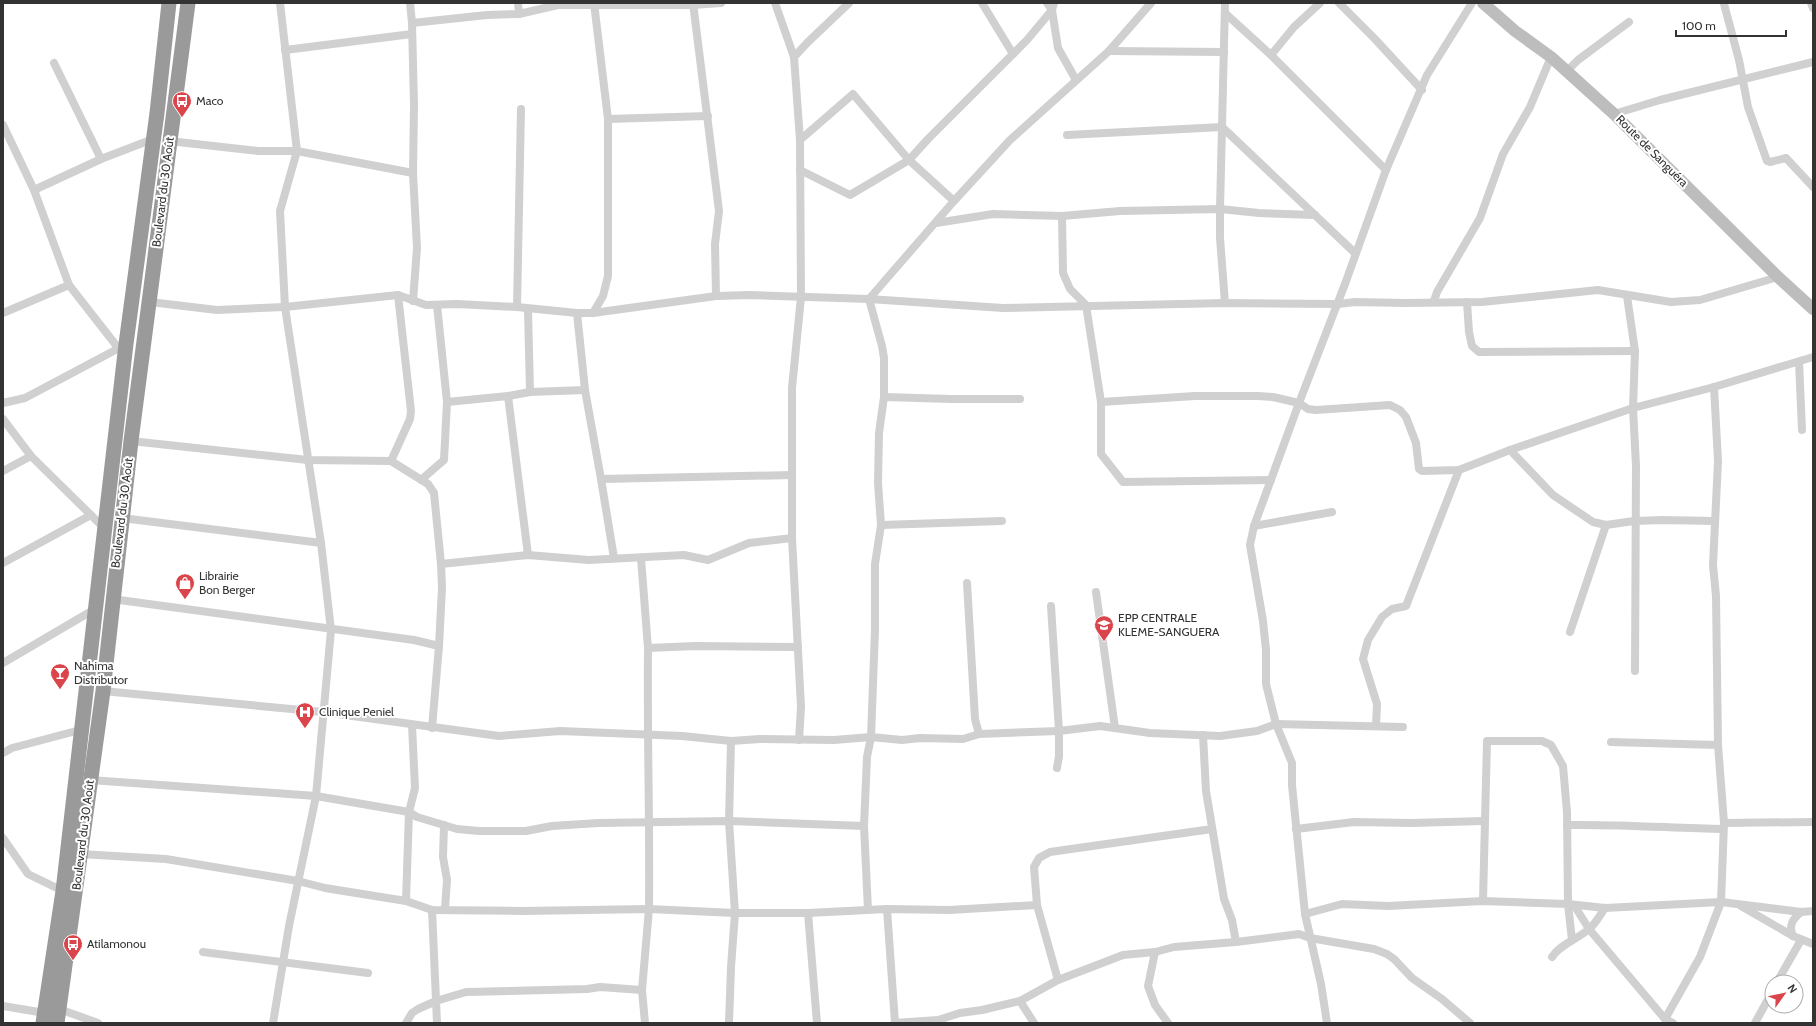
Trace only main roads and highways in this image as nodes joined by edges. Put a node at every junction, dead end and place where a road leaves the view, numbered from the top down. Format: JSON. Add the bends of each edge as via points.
{"nodes":[{"id":1,"x":169,"y":3,"type":"edge"},
{"id":2,"x":188,"y":3,"type":"edge"},
{"id":3,"x":69,"y":893,"type":"junction"},
{"id":4,"x":58,"y":1016,"type":"edge"},
{"id":5,"x":44,"y":1018,"type":"edge"}],
"edges":[{"from":1,"to":3,"type":"highway","name":"Boulevard du 30 Août","via":[[154,139],[123,347],[96,609],[80,730]]},
{"from":2,"to":3,"type":"highway","name":"Boulevard du 30 Août","via":[[131,441],[103,691],[80,854]]},
{"from":3,"to":4,"type":"highway","name":"Boulevard du 30 Août"},
{"from":3,"to":5,"type":"highway","name":"Boulevard du 30 Août"}]}
